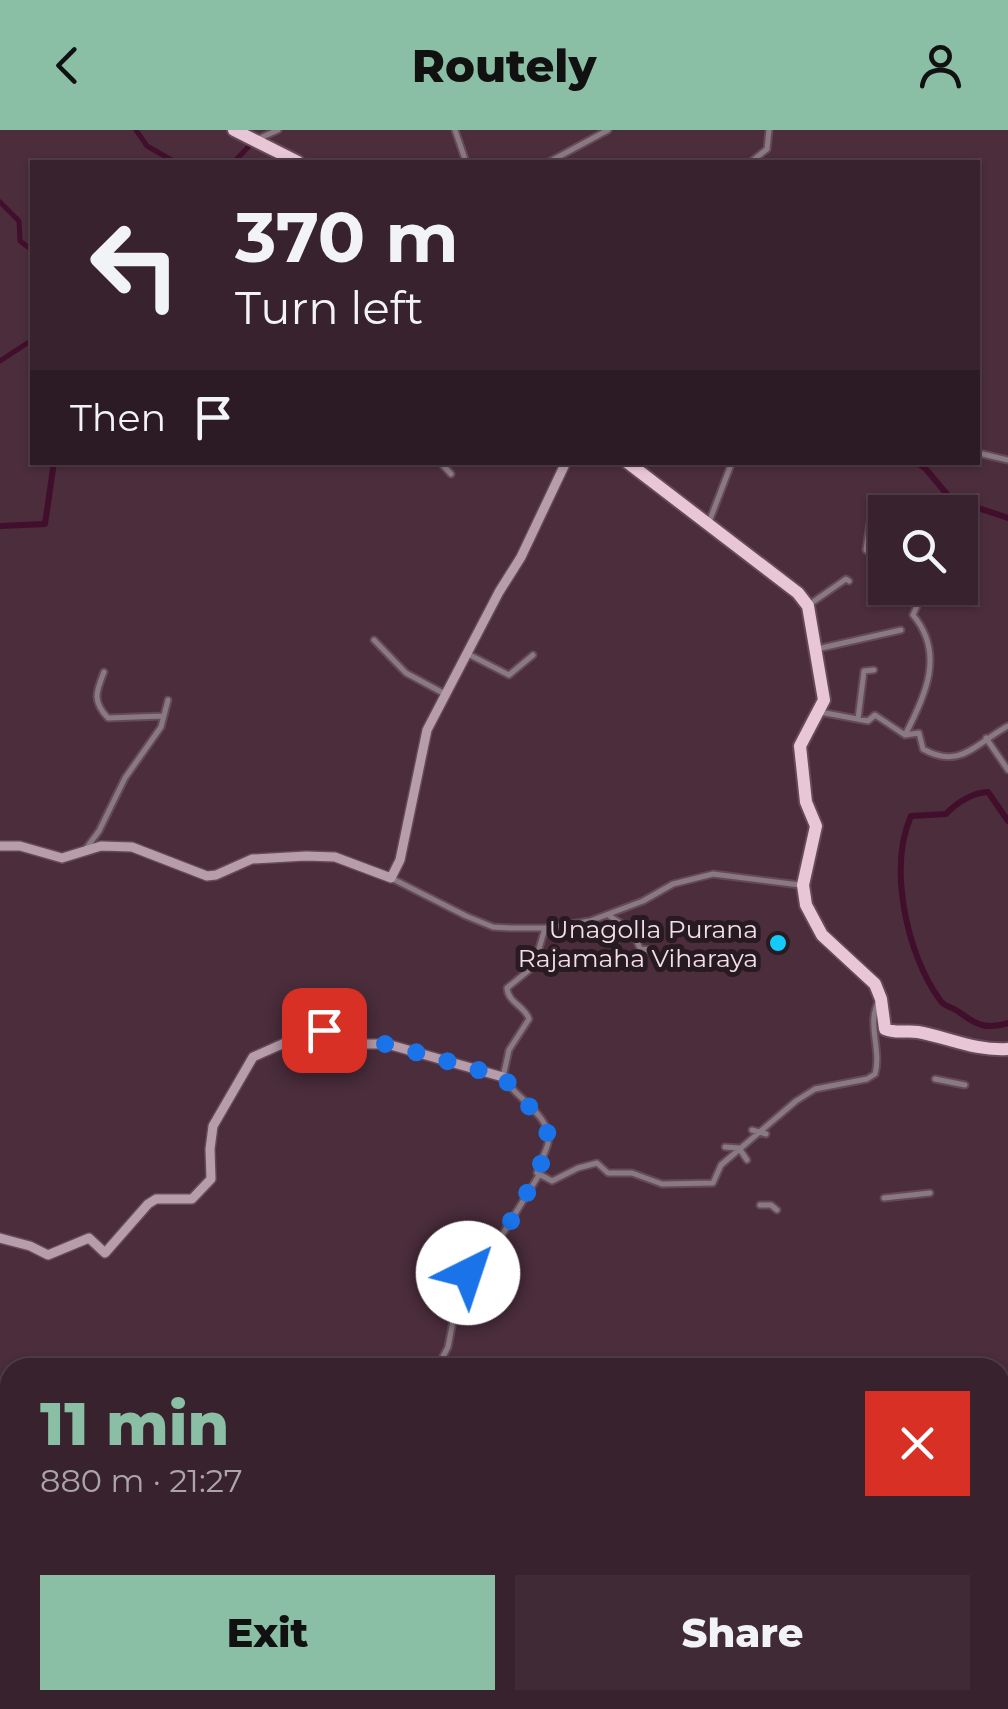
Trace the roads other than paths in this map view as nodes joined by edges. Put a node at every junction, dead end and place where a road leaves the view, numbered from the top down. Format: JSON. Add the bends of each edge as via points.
{"nodes":[{"id":1,"x":234,"y":130,"type":"edge"},
{"id":2,"x":278,"y":130,"type":"edge"},
{"id":3,"x":456,"y":130,"type":"edge"},
{"id":4,"x":608,"y":130,"type":"edge"},
{"id":5,"x":769,"y":130,"type":"edge"},
{"id":6,"x":256,"y":140,"type":"junction"},
{"id":7,"x":294,"y":160,"type":"edge"},
{"id":8,"x":465,"y":160,"type":"edge"},
{"id":9,"x":553,"y":160,"type":"edge"},
{"id":10,"x":754,"y":160,"type":"edge"},
{"id":11,"x":980,"y":453,"type":"edge"},
{"id":12,"x":1008,"y":460,"type":"edge"},
{"id":13,"x":443,"y":465,"type":"edge"},
{"id":14,"x":565,"y":465,"type":"edge"},
{"id":15,"x":631,"y":465,"type":"edge"},
{"id":16,"x":731,"y":465,"type":"edge"},
{"id":17,"x":451,"y":474,"type":"dead end"},
{"id":18,"x":708,"y":525,"type":"junction"},
{"id":19,"x":849,"y":581,"type":"dead end"},
{"id":20,"x":917,"y":605,"type":"edge"},
{"id":21,"x":808,"y":606,"type":"junction"},
{"id":22,"x":901,"y":630,"type":"dead end"},
{"id":23,"x":374,"y":640,"type":"dead end"},
{"id":24,"x":815,"y":649,"type":"junction"},
{"id":25,"x":468,"y":654,"type":"junction"},
{"id":26,"x":533,"y":655,"type":"dead end"},
{"id":27,"x":874,"y":670,"type":"dead end"},
{"id":28,"x":104,"y":672,"type":"dead end"},
{"id":29,"x":445,"y":694,"type":"junction"},
{"id":30,"x":168,"y":700,"type":"dead end"},
{"id":31,"x":820,"y":712,"type":"junction"},
{"id":32,"x":163,"y":716,"type":"junction"},
{"id":33,"x":858,"y":719,"type":"junction"},
{"id":34,"x":1008,"y":726,"type":"edge"},
{"id":35,"x":905,"y":735,"type":"junction"},
{"id":36,"x":986,"y":738,"type":"junction"},
{"id":37,"x":1008,"y":770,"type":"edge"},
{"id":38,"x":0,"y":846,"type":"edge"},
{"id":39,"x":83,"y":852,"type":"junction"},
{"id":40,"x":391,"y":878,"type":"junction"},
{"id":41,"x":805,"y":896,"type":"junction"},
{"id":42,"x":608,"y":915,"type":"junction"},
{"id":43,"x":545,"y":928,"type":"junction"},
{"id":44,"x":652,"y":950,"type":"dead end"},
{"id":45,"x":881,"y":999,"type":"junction"},
{"id":46,"x":1008,"y":1048,"type":"edge"},
{"id":47,"x":503,"y":1077,"type":"junction"},
{"id":48,"x":935,"y":1079,"type":"dead end"},
{"id":49,"x":965,"y":1086,"type":"dead end"},
{"id":50,"x":752,"y":1130,"type":"dead end"},
{"id":51,"x":763,"y":1133,"type":"junction"},
{"id":52,"x":725,"y":1147,"type":"dead end"},
{"id":53,"x":739,"y":1148,"type":"junction"},
{"id":54,"x":747,"y":1160,"type":"dead end"},
{"id":55,"x":538,"y":1174,"type":"junction"},
{"id":56,"x":930,"y":1194,"type":"dead end"},
{"id":57,"x":884,"y":1198,"type":"dead end"},
{"id":58,"x":760,"y":1205,"type":"dead end"},
{"id":59,"x":777,"y":1210,"type":"dead end"},
{"id":60,"x":0,"y":1238,"type":"edge"},
{"id":61,"x":442,"y":1358,"type":"edge"}],
"edges":[{"from":1,"to":6,"type":"highway"},
{"from":2,"to":6,"type":"street"},
{"from":3,"to":8,"type":"street"},
{"from":4,"to":9,"type":"street"},
{"from":5,"to":10,"type":"street","via":[[768,149]]},
{"from":6,"to":7,"type":"highway"},
{"from":11,"to":12,"type":"street"},
{"from":13,"to":17,"type":"street"},
{"from":14,"to":25,"type":"main road"},
{"from":15,"to":18,"type":"highway"},
{"from":16,"to":18,"type":"street"},
{"from":18,"to":21,"type":"highway"},
{"from":19,"to":21,"type":"street"},
{"from":20,"to":35,"type":"street","via":[[913,615],[932,655],[926,689]]},
{"from":21,"to":24,"type":"highway"},
{"from":22,"to":24,"type":"street"},
{"from":23,"to":29,"type":"street","via":[[406,673]]},
{"from":24,"to":31,"type":"highway"},
{"from":25,"to":26,"type":"street","via":[[509,675]]},
{"from":25,"to":29,"type":"main road"},
{"from":27,"to":33,"type":"street","via":[[864,671]]},
{"from":28,"to":32,"type":"street","via":[[95,693],[108,718]]},
{"from":29,"to":40,"type":"main road","via":[[422,745]]},
{"from":30,"to":32,"type":"street"},
{"from":31,"to":33,"type":"street"},
{"from":31,"to":41,"type":"highway","via":[[800,746],[806,802],[816,826]]},
{"from":32,"to":39,"type":"street"},
{"from":33,"to":35,"type":"street","via":[[875,716]]},
{"from":34,"to":36,"type":"street"},
{"from":35,"to":36,"type":"street","via":[[919,733],[923,749],[950,759]]},
{"from":36,"to":37,"type":"street"},
{"from":38,"to":39,"type":"main road","via":[[62,858]]},
{"from":39,"to":40,"type":"main road","via":[[132,847],[207,876],[252,859],[335,858]]},
{"from":40,"to":43,"type":"street","via":[[486,925]]},
{"from":41,"to":42,"type":"street","via":[[713,874],[673,884]]},
{"from":41,"to":45,"type":"highway","via":[[822,935],[869,977]]},
{"from":42,"to":43,"type":"street"},
{"from":42,"to":44,"type":"street","via":[[633,931],[640,949]]},
{"from":43,"to":47,"type":"street","via":[[534,966],[507,988],[529,1019],[509,1050]]},
{"from":45,"to":46,"type":"highway","via":[[890,1032],[922,1033],[978,1049]]},
{"from":45,"to":51,"type":"street","via":[[874,1008],[875,1074],[815,1090]]},
{"from":47,"to":55,"type":"street","via":[[548,1132]]},
{"from":47,"to":60,"type":"main road","via":[[316,1029],[253,1057],[214,1126],[211,1179],[192,1199],[148,1204],[105,1254],[90,1238],[48,1256]]},
{"from":48,"to":49,"type":"street"},
{"from":50,"to":51,"type":"street"},
{"from":51,"to":53,"type":"street"},
{"from":52,"to":53,"type":"street"},
{"from":53,"to":54,"type":"street"},
{"from":53,"to":55,"type":"street","via":[[712,1183],[662,1184],[608,1173],[597,1164],[552,1180]]},
{"from":55,"to":61,"type":"street","via":[[492,1254],[459,1290]]},
{"from":56,"to":57,"type":"street"},
{"from":58,"to":59,"type":"street"}]}
